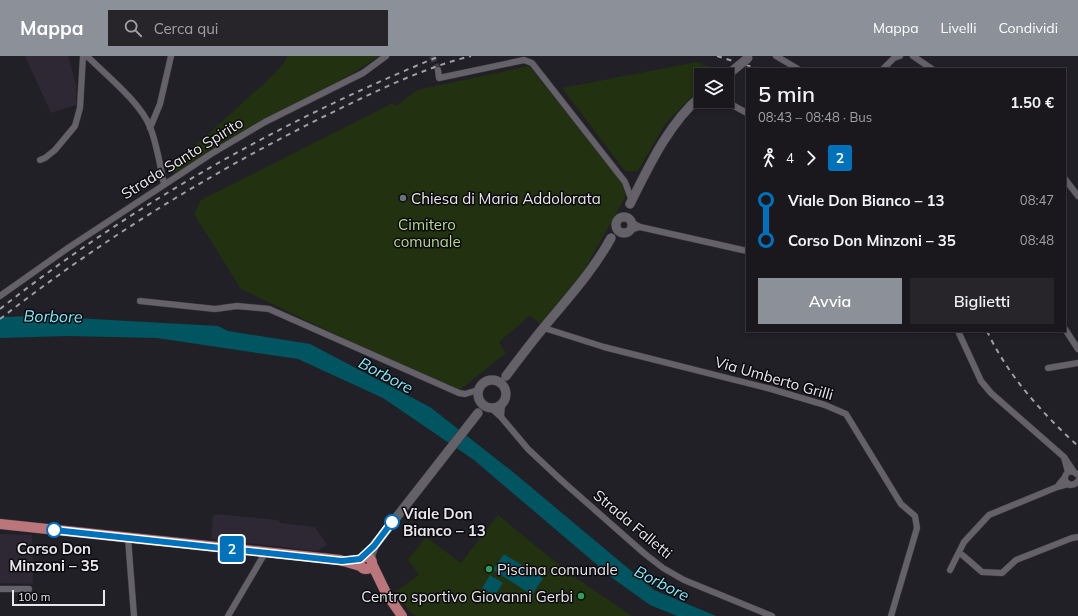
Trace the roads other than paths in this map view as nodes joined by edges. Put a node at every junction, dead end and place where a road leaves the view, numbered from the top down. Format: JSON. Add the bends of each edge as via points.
{"nodes":[{"id":1,"x":83,"y":56,"type":"edge"},
{"id":2,"x":87,"y":56,"type":"edge"},
{"id":3,"x":171,"y":56,"type":"edge"},
{"id":4,"x":386,"y":56,"type":"edge"},
{"id":5,"x":776,"y":56,"type":"edge"},
{"id":6,"x":900,"y":56,"type":"edge"},
{"id":7,"x":913,"y":56,"type":"edge"},
{"id":8,"x":750,"y":57,"type":"edge"},
{"id":9,"x":796,"y":68,"type":"edge"},
{"id":10,"x":884,"y":68,"type":"edge"},
{"id":11,"x":931,"y":68,"type":"edge"},
{"id":12,"x":734,"y":69,"type":"edge"},
{"id":13,"x":438,"y":70,"type":"tunnel mouth"},
{"id":14,"x":694,"y":103,"type":"edge"},
{"id":15,"x":734,"y":106,"type":"edge"},
{"id":16,"x":746,"y":112,"type":"edge"},
{"id":17,"x":150,"y":128,"type":"junction"},
{"id":18,"x":40,"y":160,"type":"dead end"},
{"id":19,"x":1066,"y":180,"type":"edge"},
{"id":20,"x":164,"y":184,"type":"junction"},
{"id":21,"x":1078,"y":196,"type":"edge"},
{"id":22,"x":631,"y":202,"type":"junction"},
{"id":23,"x":618,"y":222,"type":"junction"},
{"id":24,"x":628,"y":226,"type":"junction"},
{"id":25,"x":611,"y":238,"type":"junction"},
{"id":26,"x":746,"y":250,"type":"edge"},
{"id":27,"x":0,"y":296,"type":"edge"},
{"id":28,"x":140,"y":301,"type":"dead end"},
{"id":29,"x":544,"y":328,"type":"junction"},
{"id":30,"x":1066,"y":331,"type":"edge"},
{"id":31,"x":958,"y":332,"type":"edge"},
{"id":32,"x":1078,"y":349,"type":"edge"},
{"id":33,"x":1078,"y":363,"type":"edge"},
{"id":34,"x":1048,"y":368,"type":"dead end"},
{"id":35,"x":500,"y":383,"type":"junction"},
{"id":36,"x":478,"y":390,"type":"junction"},
{"id":37,"x":502,"y":403,"type":"junction"},
{"id":38,"x":486,"y":406,"type":"junction"},
{"id":39,"x":501,"y":417,"type":"junction"},
{"id":40,"x":1073,"y":479,"type":"edge"},
{"id":41,"x":0,"y":524,"type":"edge"},
{"id":42,"x":1078,"y":537,"type":"edge"},
{"id":43,"x":128,"y":538,"type":"junction"},
{"id":44,"x":959,"y":552,"type":"junction"},
{"id":45,"x":264,"y":553,"type":"junction"},
{"id":46,"x":365,"y":562,"type":"junction"},
{"id":47,"x":950,"y":570,"type":"dead end"},
{"id":48,"x":0,"y":589,"type":"edge"},
{"id":49,"x":29,"y":589,"type":"dead end"},
{"id":50,"x":134,"y":616,"type":"edge"},
{"id":51,"x":228,"y":616,"type":"edge"},
{"id":52,"x":402,"y":616,"type":"edge"},
{"id":53,"x":772,"y":616,"type":"edge"},
{"id":54,"x":891,"y":616,"type":"edge"}],
"edges":[{"from":1,"to":18,"type":"street","via":[[80,108],[75,126],[55,150]]},
{"from":2,"to":17,"type":"street","via":[[134,103]]},
{"from":3,"to":17,"type":"street","via":[[160,104]]},
{"from":4,"to":20,"type":"street","name":"Strada Santo Spirito","via":[[363,73],[265,122]]},
{"from":5,"to":9,"type":"street"},
{"from":6,"to":10,"type":"street"},
{"from":7,"to":11,"type":"street"},
{"from":8,"to":12,"type":"street","bridge":true},
{"from":13,"to":22,"type":"street","via":[[439,78],[524,60],[532,63],[625,182]]},
{"from":14,"to":22,"type":"street","via":[[669,132]]},
{"from":15,"to":16,"type":"street"},
{"from":17,"to":20,"type":"street"},
{"from":19,"to":21,"type":"street"},
{"from":20,"to":27,"type":"street","name":"Strada Santo Spirito"},
{"from":22,"to":23,"type":"street"},
{"from":22,"to":24,"type":"street"},
{"from":23,"to":24,"type":"street","via":[[617,228]]},
{"from":23,"to":24,"type":"street","via":[[624,217]]},
{"from":23,"to":25,"type":"street"},
{"from":24,"to":25,"type":"street"},
{"from":24,"to":26,"type":"street"},
{"from":25,"to":29,"type":"street","via":[[591,270]]},
{"from":28,"to":36,"type":"street","via":[[215,309],[237,306],[269,309],[459,393]]},
{"from":29,"to":35,"type":"street"},
{"from":29,"to":54,"type":"street","name":"Via Umberto Grilli","via":[[604,347],[771,389],[846,414],[901,504],[915,516],[917,528]]},
{"from":30,"to":32,"type":"street"},
{"from":31,"to":40,"type":"street","via":[[990,393],[1064,457]]},
{"from":33,"to":34,"type":"street"},
{"from":35,"to":36,"type":"street","via":[[487,381]]},
{"from":35,"to":37,"type":"street","via":[[506,395]]},
{"from":36,"to":38,"type":"street","via":[[478,398]]},
{"from":37,"to":38,"type":"street","via":[[495,408]]},
{"from":37,"to":39,"type":"street"},
{"from":38,"to":39,"type":"street","name":"Strada Falletti"},
{"from":38,"to":46,"type":"street","via":[[442,457],[374,546]]},
{"from":39,"to":53,"type":"street","name":"Strada Falletti","via":[[528,449],[561,480],[663,568],[684,580]]},
{"from":40,"to":44,"type":"street","via":[[989,516],[964,542]]},
{"from":41,"to":43,"type":"main road"},
{"from":42,"to":44,"type":"street","via":[[1016,560],[1002,573],[982,572]]},
{"from":43,"to":45,"type":"main road"},
{"from":43,"to":50,"type":"street"},
{"from":44,"to":47,"type":"street"},
{"from":45,"to":46,"type":"main road"},
{"from":45,"to":51,"type":"street"},
{"from":46,"to":52,"type":"main road"},
{"from":48,"to":49,"type":"street"}]}
